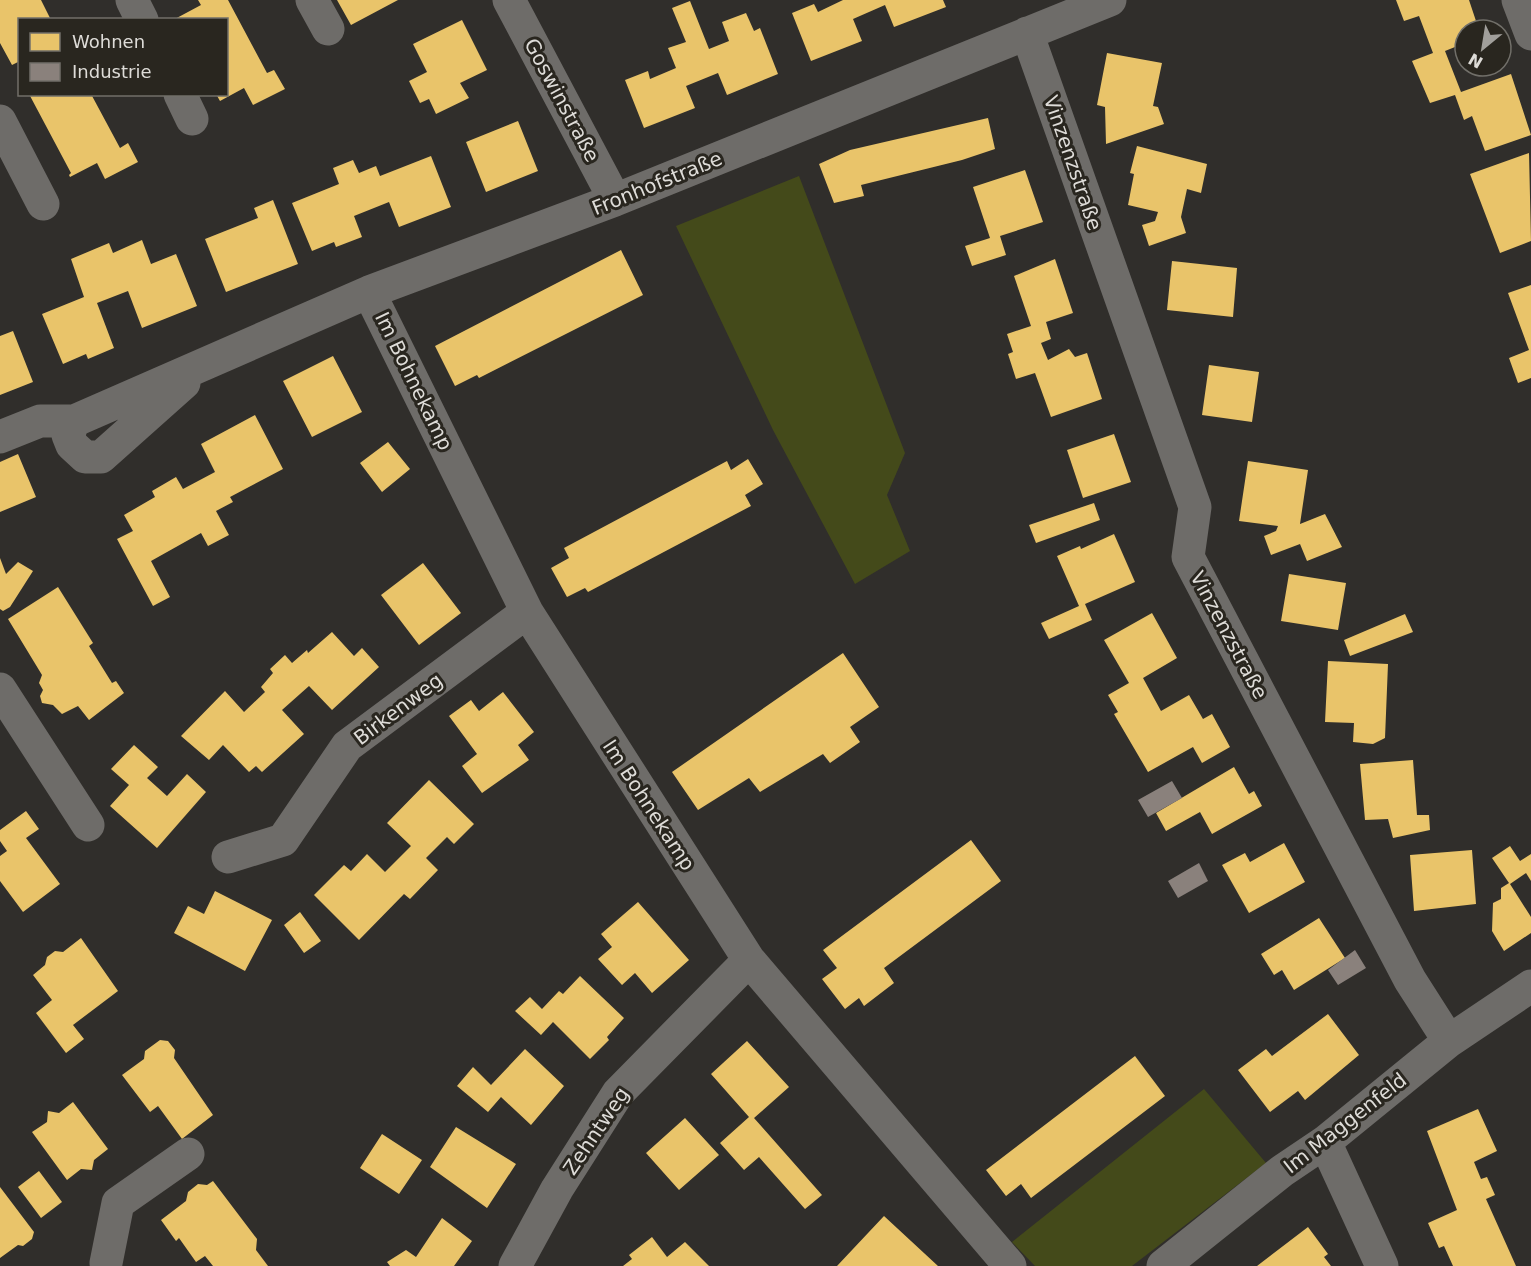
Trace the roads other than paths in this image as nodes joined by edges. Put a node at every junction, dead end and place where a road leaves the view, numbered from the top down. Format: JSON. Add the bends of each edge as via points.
{"nodes":[{"id":1,"x":132,"y":0,"type":"edge"},
{"id":2,"x":312,"y":0,"type":"edge"},
{"id":3,"x":509,"y":0,"type":"edge"},
{"id":4,"x":1110,"y":0,"type":"edge"},
{"id":5,"x":1518,"y":0,"type":"edge"},
{"id":6,"x":141,"y":18,"type":"edge"},
{"id":7,"x":328,"y":30,"type":"dead end"},
{"id":8,"x":1027,"y":33,"type":"junction"},
{"id":9,"x":1531,"y":34,"type":"edge"},
{"id":10,"x":0,"y":121,"type":"edge"},
{"id":11,"x":615,"y":200,"type":"junction"},
{"id":12,"x":43,"y":204,"type":"dead end"},
{"id":13,"x":369,"y":292,"type":"junction"},
{"id":14,"x":205,"y":365,"type":"junction"},
{"id":15,"x":74,"y":421,"type":"junction"},
{"id":16,"x":0,"y":437,"type":"edge"},
{"id":17,"x":527,"y":612,"type":"junction"},
{"id":18,"x":0,"y":689,"type":"edge"},
{"id":19,"x":88,"y":825,"type":"dead end"},
{"id":20,"x":228,"y":857,"type":"dead end"},
{"id":21,"x":749,"y":960,"type":"junction"},
{"id":22,"x":1531,"y":986,"type":"edge"},
{"id":23,"x":1449,"y":1041,"type":"junction"},
{"id":24,"x":1325,"y":1142,"type":"junction"},
{"id":25,"x":188,"y":1154,"type":"dead end"},
{"id":26,"x":110,"y":1265,"type":"edge"},
{"id":27,"x":515,"y":1266,"type":"edge"},
{"id":28,"x":1010,"y":1266,"type":"edge"},
{"id":29,"x":1164,"y":1266,"type":"edge"},
{"id":30,"x":1382,"y":1266,"type":"edge"}],
"edges":[{"from":1,"to":6,"type":"street"},
{"from":2,"to":7,"type":"street"},
{"from":3,"to":11,"type":"street","name":"Goswinstraße"},
{"from":4,"to":8,"type":"street","name":"Fronhofstraße"},
{"from":5,"to":9,"type":"street"},
{"from":8,"to":11,"type":"street","name":"Fronhofstraße"},
{"from":8,"to":23,"type":"street","name":"Vinzenzstraße","via":[[1195,507],[1188,557],[1410,980]]},
{"from":10,"to":12,"type":"street"},
{"from":11,"to":13,"type":"street","name":"Fronhofstraße"},
{"from":13,"to":14,"type":"street","name":"Fronhofstraße"},
{"from":13,"to":17,"type":"street","name":"Im Bohnekamp"},
{"from":14,"to":15,"type":"street","name":"Fronhofstraße"},
{"from":14,"to":15,"type":"street","name":"Fronhofstraße","via":[[101,457],[85,457],[72,445],[68,435]]},
{"from":15,"to":16,"type":"street","name":"Fronhofstraße","via":[[40,421]]},
{"from":17,"to":20,"type":"street","name":"Birkenweg","via":[[347,746],[283,840]]},
{"from":17,"to":21,"type":"street","name":"Im Bohnekamp"},
{"from":18,"to":19,"type":"street"},
{"from":21,"to":27,"type":"street","name":"Zehntweg","via":[[618,1093],[557,1189]]},
{"from":21,"to":28,"type":"street","name":"Im Bohnekamp"},
{"from":22,"to":23,"type":"street","name":"Im Maggenfeld"},
{"from":23,"to":24,"type":"street","name":"Im Maggenfeld"},
{"from":24,"to":29,"type":"street","name":"Im Maggenfeld","via":[[1282,1171]]},
{"from":24,"to":30,"type":"street"},
{"from":25,"to":26,"type":"street","via":[[117,1203]]}]}
